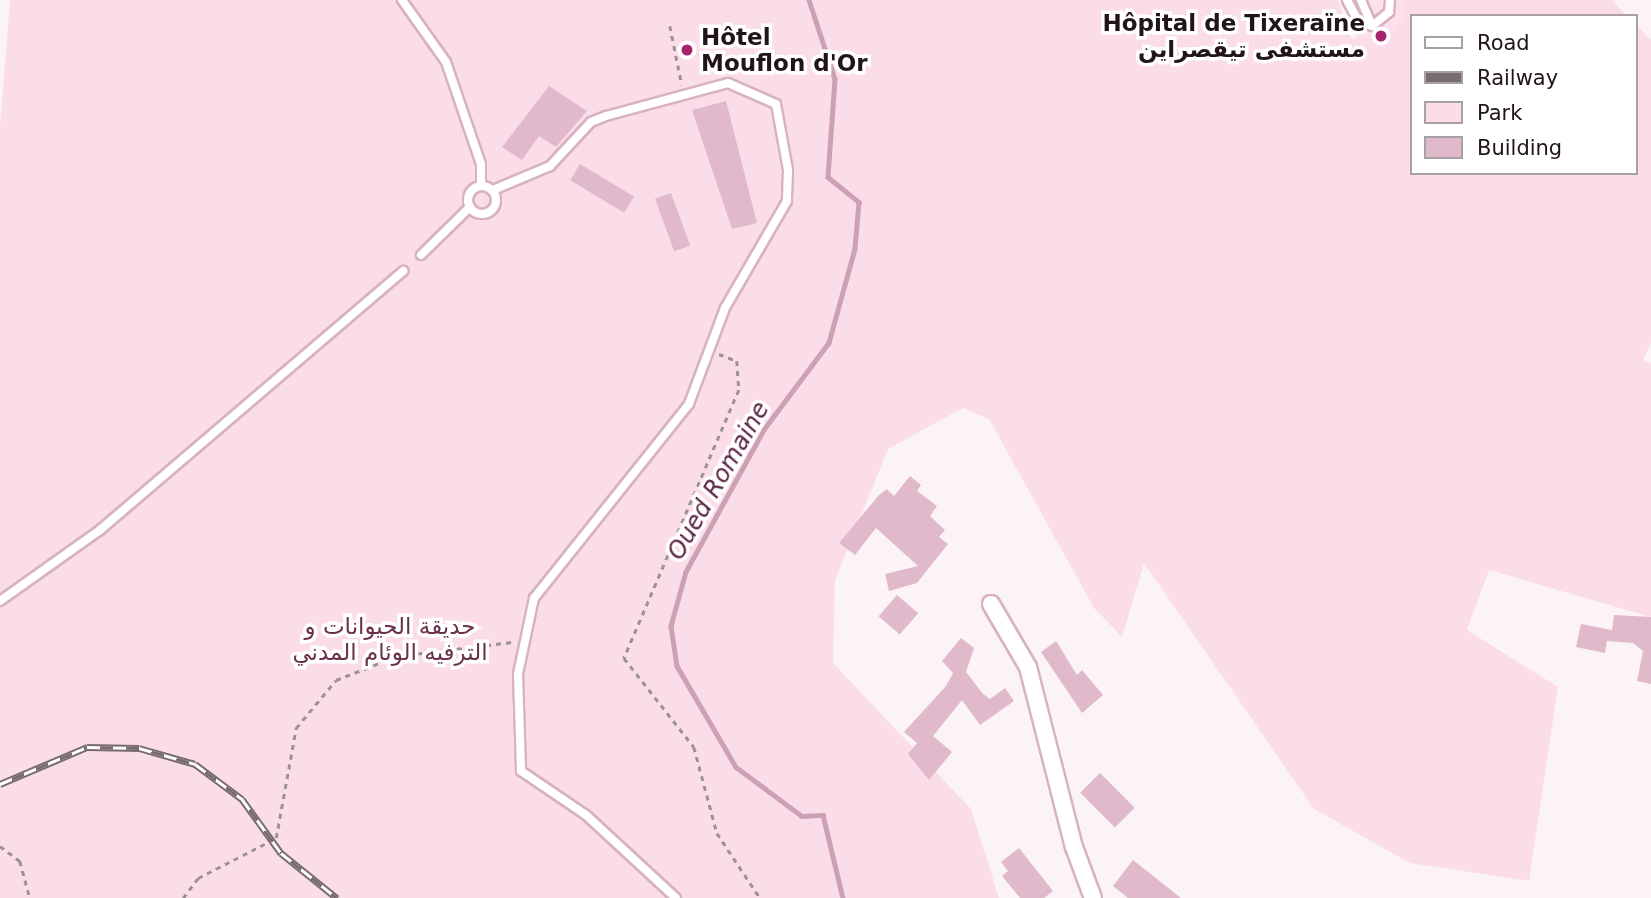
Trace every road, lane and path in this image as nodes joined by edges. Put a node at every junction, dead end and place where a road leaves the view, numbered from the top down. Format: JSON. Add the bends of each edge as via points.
{"nodes":[{"id":1,"x":402,"y":0,"type":"edge"},
{"id":2,"x":1347,"y":0,"type":"edge"},
{"id":3,"x":1361,"y":0,"type":"edge"},
{"id":4,"x":1391,"y":0,"type":"edge"},
{"id":5,"x":670,"y":26,"type":"dead end"},
{"id":6,"x":1372,"y":26,"type":"junction"},
{"id":7,"x":684,"y":95,"type":"junction"},
{"id":8,"x":481,"y":185,"type":"junction"},
{"id":9,"x":493,"y":190,"type":"junction"},
{"id":10,"x":470,"y":207,"type":"junction"},
{"id":11,"x":421,"y":255,"type":"dead end"},
{"id":12,"x":403,"y":271,"type":"dead end"},
{"id":13,"x":712,"y":352,"type":"junction"},
{"id":14,"x":0,"y":601,"type":"edge"},
{"id":15,"x":990,"y":604,"type":"dead end"},
{"id":16,"x":523,"y":641,"type":"junction"},
{"id":17,"x":0,"y":846,"type":"edge"},
{"id":18,"x":30,"y":898,"type":"edge"},
{"id":19,"x":183,"y":898,"type":"edge"},
{"id":20,"x":676,"y":898,"type":"edge"},
{"id":21,"x":760,"y":898,"type":"edge"},
{"id":22,"x":1094,"y":898,"type":"edge"}],
"edges":[{"from":1,"to":8,"type":"lane","via":[[446,62],[481,164]]},
{"from":2,"to":6,"type":"lane","via":[[1357,19]]},
{"from":3,"to":6,"type":"lane"},
{"from":4,"to":6,"type":"lane","via":[[1389,12]]},
{"from":5,"to":7,"type":"path"},
{"from":7,"to":9,"type":"lane","via":[[591,122],[550,166]]},
{"from":7,"to":13,"type":"lane","via":[[728,83],[776,104],[788,170],[787,201],[725,308]]},
{"from":8,"to":9,"type":"lane"},
{"from":8,"to":10,"type":"lane","via":[[470,193]]},
{"from":9,"to":10,"type":"lane","via":[[492,211]]},
{"from":10,"to":11,"type":"lane"},
{"from":12,"to":14,"type":"lane","via":[[100,530]]},
{"from":13,"to":16,"type":"lane","via":[[678,419],[539,588]]},
{"from":13,"to":21,"type":"path","via":[[737,360],[739,390],[627,649],[625,666],[694,747],[717,833]]},
{"from":15,"to":22,"type":"street","via":[[1028,667],[1074,847]]},
{"from":16,"to":19,"type":"path","via":[[397,656],[336,680],[296,728],[276,838],[198,878]]},
{"from":16,"to":20,"type":"lane","via":[[516,745],[521,771],[586,815]]},
{"from":17,"to":18,"type":"path","via":[[20,861]]}]}
